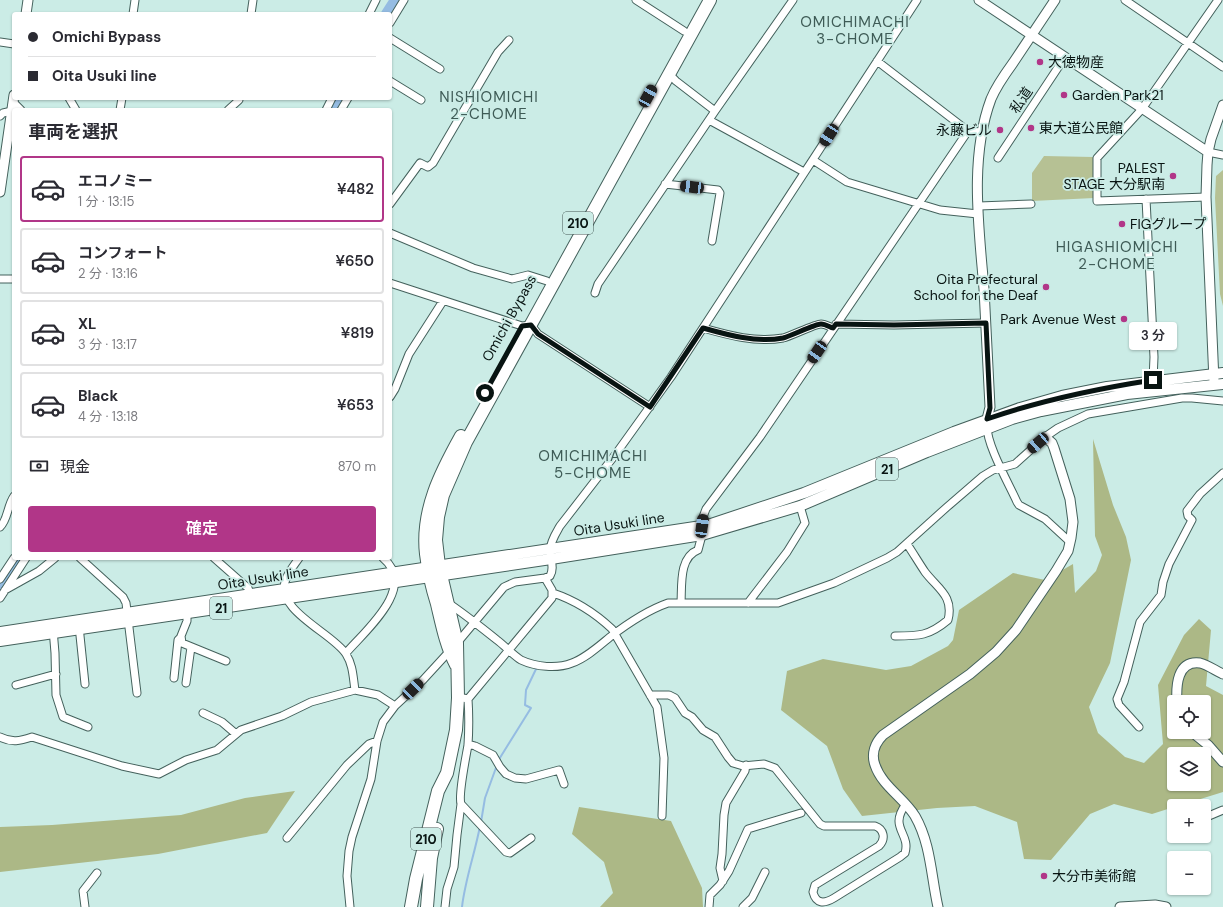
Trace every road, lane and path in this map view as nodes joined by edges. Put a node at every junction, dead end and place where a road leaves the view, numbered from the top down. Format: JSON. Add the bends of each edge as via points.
{"nodes":[{"id":1,"x":28,"y":0,"type":"edge"},
{"id":2,"x":135,"y":0,"type":"edge"},
{"id":3,"x":252,"y":0,"type":"edge"},
{"id":4,"x":376,"y":0,"type":"edge"},
{"id":5,"x":404,"y":0,"type":"edge"},
{"id":6,"x":636,"y":0,"type":"edge"},
{"id":7,"x":701,"y":0,"type":"edge"},
{"id":8,"x":710,"y":0,"type":"edge"},
{"id":9,"x":793,"y":0,"type":"edge"},
{"id":10,"x":917,"y":0,"type":"edge"},
{"id":11,"x":979,"y":0,"type":"edge"},
{"id":12,"x":1055,"y":0,"type":"edge"},
{"id":13,"x":1125,"y":0,"type":"edge"},
{"id":14,"x":1218,"y":0,"type":"edge"},
{"id":15,"x":26,"y":12,"type":"edge"},
{"id":16,"x":133,"y":12,"type":"edge"},
{"id":17,"x":251,"y":12,"type":"edge"},
{"id":18,"x":370,"y":12,"type":"edge"},
{"id":19,"x":392,"y":20,"type":"edge"},
{"id":20,"x":684,"y":31,"type":"junction"},
{"id":21,"x":1032,"y":35,"type":"junction"},
{"id":22,"x":392,"y":39,"type":"edge"},
{"id":23,"x":509,"y":40,"type":"dead end"},
{"id":24,"x":0,"y":42,"type":"edge"},
{"id":25,"x":1188,"y":43,"type":"junction"},
{"id":26,"x":12,"y":44,"type":"edge"},
{"id":27,"x":1065,"y":57,"type":"junction"},
{"id":28,"x":877,"y":61,"type":"junction"},
{"id":29,"x":1223,"y":67,"type":"edge"},
{"id":30,"x":440,"y":69,"type":"dead end"},
{"id":31,"x":669,"y":74,"type":"junction"},
{"id":32,"x":392,"y":82,"type":"edge"},
{"id":33,"x":239,"y":100,"type":"edge"},
{"id":34,"x":421,"y":100,"type":"dead end"},
{"id":35,"x":15,"y":104,"type":"edge"},
{"id":36,"x":1223,"y":105,"type":"edge"},
{"id":37,"x":230,"y":108,"type":"edge"},
{"id":38,"x":1142,"y":109,"type":"junction"},
{"id":39,"x":715,"y":111,"type":"junction"},
{"id":40,"x":0,"y":116,"type":"edge"},
{"id":41,"x":709,"y":120,"type":"junction"},
{"id":42,"x":12,"y":122,"type":"edge"},
{"id":43,"x":968,"y":131,"type":"junction"},
{"id":44,"x":982,"y":132,"type":"junction"},
{"id":45,"x":1208,"y":152,"type":"junction"},
{"id":46,"x":1223,"y":155,"type":"edge"},
{"id":47,"x":998,"y":158,"type":"dead end"},
{"id":48,"x":812,"y":160,"type":"junction"},
{"id":49,"x":804,"y":172,"type":"junction"},
{"id":50,"x":665,"y":184,"type":"junction"},
{"id":51,"x":0,"y":192,"type":"edge"},
{"id":52,"x":1206,"y":197,"type":"junction"},
{"id":53,"x":1146,"y":199,"type":"junction"},
{"id":54,"x":392,"y":201,"type":"edge"},
{"id":55,"x":919,"y":204,"type":"junction"},
{"id":56,"x":1031,"y":204,"type":"dead end"},
{"id":57,"x":978,"y":210,"type":"junction"},
{"id":58,"x":392,"y":234,"type":"edge"},
{"id":59,"x":712,"y":241,"type":"dead end"},
{"id":60,"x":12,"y":279,"type":"edge"},
{"id":61,"x":0,"y":280,"type":"edge"},
{"id":62,"x":547,"y":281,"type":"junction"},
{"id":63,"x":392,"y":285,"type":"edge"},
{"id":64,"x":594,"y":293,"type":"dead end"},
{"id":65,"x":443,"y":301,"type":"junction"},
{"id":66,"x":986,"y":323,"type":"junction"},
{"id":67,"x":526,"y":326,"type":"junction"},
{"id":68,"x":834,"y":326,"type":"junction"},
{"id":69,"x":703,"y":328,"type":"junction"},
{"id":70,"x":1219,"y":373,"type":"edge"},
{"id":71,"x":1153,"y":380,"type":"junction"},
{"id":72,"x":1219,"y":384,"type":"edge"},
{"id":73,"x":392,"y":394,"type":"edge"},
{"id":74,"x":1223,"y":401,"type":"edge"},
{"id":75,"x":650,"y":407,"type":"junction"},
{"id":76,"x":987,"y":424,"type":"junction"},
{"id":77,"x":1045,"y":437,"type":"junction"},
{"id":78,"x":1001,"y":469,"type":"junction"},
{"id":79,"x":1223,"y":473,"type":"edge"},
{"id":80,"x":12,"y":499,"type":"edge"},
{"id":81,"x":800,"y":506,"type":"junction"},
{"id":82,"x":0,"y":527,"type":"edge"},
{"id":83,"x":702,"y":530,"type":"junction"},
{"id":84,"x":1070,"y":542,"type":"junction"},
{"id":85,"x":907,"y":544,"type":"junction"},
{"id":86,"x":551,"y":554,"type":"junction"},
{"id":87,"x":13,"y":560,"type":"edge"},
{"id":88,"x":25,"y":560,"type":"edge"},
{"id":89,"x":53,"y":560,"type":"edge"},
{"id":90,"x":82,"y":560,"type":"edge"},
{"id":91,"x":216,"y":560,"type":"edge"},
{"id":92,"x":299,"y":560,"type":"edge"},
{"id":93,"x":385,"y":560,"type":"edge"},
{"id":94,"x":435,"y":572,"type":"junction"},
{"id":95,"x":394,"y":578,"type":"junction"},
{"id":96,"x":545,"y":578,"type":"junction"},
{"id":97,"x":0,"y":579,"type":"edge"},
{"id":98,"x":5,"y":590,"type":"junction"},
{"id":99,"x":553,"y":593,"type":"junction"},
{"id":100,"x":286,"y":594,"type":"junction"},
{"id":101,"x":0,"y":598,"type":"edge"},
{"id":102,"x":253,"y":599,"type":"junction"},
{"id":103,"x":449,"y":602,"type":"junction"},
{"id":104,"x":681,"y":603,"type":"junction"},
{"id":105,"x":748,"y":603,"type":"junction"},
{"id":106,"x":186,"y":609,"type":"junction"},
{"id":107,"x":128,"y":618,"type":"junction"},
{"id":108,"x":475,"y":622,"type":"junction"},
{"id":109,"x":79,"y":625,"type":"junction"},
{"id":110,"x":53,"y":629,"type":"junction"},
{"id":111,"x":0,"y":632,"type":"edge"},
{"id":112,"x":615,"y":633,"type":"junction"},
{"id":113,"x":181,"y":636,"type":"junction"},
{"id":114,"x":895,"y":636,"type":"dead end"},
{"id":115,"x":0,"y":641,"type":"edge"},
{"id":116,"x":457,"y":643,"type":"junction"},
{"id":117,"x":191,"y":647,"type":"junction"},
{"id":118,"x":509,"y":650,"type":"junction"},
{"id":119,"x":449,"y":652,"type":"junction"},
{"id":120,"x":346,"y":653,"type":"junction"},
{"id":121,"x":226,"y":660,"type":"dead end"},
{"id":122,"x":457,"y":667,"type":"junction"},
{"id":123,"x":56,"y":674,"type":"junction"},
{"id":124,"x":1223,"y":674,"type":"edge"},
{"id":125,"x":174,"y":678,"type":"dead end"},
{"id":126,"x":85,"y":684,"type":"dead end"},
{"id":127,"x":186,"y":684,"type":"dead end"},
{"id":128,"x":16,"y":685,"type":"dead end"},
{"id":129,"x":355,"y":690,"type":"junction"},
{"id":130,"x":137,"y":693,"type":"dead end"},
{"id":131,"x":650,"y":695,"type":"junction"},
{"id":132,"x":1177,"y":695,"type":"edge"},
{"id":133,"x":463,"y":698,"type":"junction"},
{"id":134,"x":395,"y":706,"type":"junction"},
{"id":135,"x":203,"y":713,"type":"dead end"},
{"id":136,"x":88,"y":726,"type":"dead end"},
{"id":137,"x":1139,"y":727,"type":"dead end"},
{"id":138,"x":236,"y":734,"type":"junction"},
{"id":139,"x":0,"y":737,"type":"edge"},
{"id":140,"x":1201,"y":739,"type":"edge"},
{"id":141,"x":377,"y":741,"type":"junction"},
{"id":142,"x":468,"y":744,"type":"junction"},
{"id":143,"x":1223,"y":762,"type":"edge"},
{"id":144,"x":746,"y":766,"type":"junction"},
{"id":145,"x":447,"y":773,"type":"junction"},
{"id":146,"x":564,"y":784,"type":"dead end"},
{"id":147,"x":461,"y":804,"type":"junction"},
{"id":148,"x":906,"y":804,"type":"junction"},
{"id":149,"x":1223,"y":810,"type":"edge"},
{"id":150,"x":801,"y":813,"type":"dead end"},
{"id":151,"x":1211,"y":815,"type":"edge"},
{"id":152,"x":662,"y":816,"type":"dead end"},
{"id":153,"x":287,"y":838,"type":"dead end"},
{"id":154,"x":530,"y":838,"type":"dead end"},
{"id":155,"x":765,"y":872,"type":"dead end"},
{"id":156,"x":97,"y":873,"type":"dead end"},
{"id":157,"x":723,"y":881,"type":"junction"},
{"id":158,"x":85,"y":907,"type":"edge"},
{"id":159,"x":350,"y":907,"type":"edge"},
{"id":160,"x":411,"y":907,"type":"edge"},
{"id":161,"x":427,"y":907,"type":"edge"},
{"id":162,"x":445,"y":907,"type":"edge"},
{"id":163,"x":709,"y":907,"type":"edge"},
{"id":164,"x":743,"y":907,"type":"edge"},
{"id":165,"x":938,"y":907,"type":"edge"},
{"id":166,"x":1120,"y":907,"type":"edge"},
{"id":167,"x":1166,"y":907,"type":"edge"}],
"edges":[{"from":1,"to":15,"type":"street"},
{"from":2,"to":16,"type":"street"},
{"from":3,"to":17,"type":"street"},
{"from":4,"to":18,"type":"street"},
{"from":5,"to":19,"type":"street"},
{"from":6,"to":20,"type":"street"},
{"from":7,"to":20,"type":"highway","name":"Omichi Bypass","number":"210"},
{"from":8,"to":31,"type":"highway","name":"Omichi Bypass","number":"210"},
{"from":9,"to":39,"type":"street"},
{"from":10,"to":28,"type":"street"},
{"from":11,"to":21,"type":"street"},
{"from":12,"to":21,"type":"street"},
{"from":13,"to":25,"type":"street"},
{"from":14,"to":25,"type":"street"},
{"from":20,"to":62,"type":"highway","name":"Omichi Bypass","number":"210"},
{"from":21,"to":27,"type":"street"},
{"from":21,"to":44,"type":"street","via":[[992,97]]},
{"from":22,"to":30,"type":"street"},
{"from":23,"to":54,"type":"street","via":[[498,52],[433,163],[428,167],[420,163]]},
{"from":24,"to":26,"type":"street"},
{"from":25,"to":29,"type":"street"},
{"from":25,"to":38,"type":"street"},
{"from":27,"to":38,"type":"street"},
{"from":27,"to":47,"type":"street","name":"私道"},
{"from":28,"to":43,"type":"street"},
{"from":28,"to":48,"type":"street"},
{"from":31,"to":39,"type":"street"},
{"from":31,"to":67,"type":"highway","name":"Omichi Bypass","number":"210"},
{"from":32,"to":34,"type":"street"},
{"from":33,"to":37,"type":"street"},
{"from":35,"to":40,"type":"street"},
{"from":36,"to":45,"type":"street"},
{"from":38,"to":45,"type":"street"},
{"from":38,"to":53,"type":"street","via":[[1097,158],[1097,201]]},
{"from":39,"to":41,"type":"street"},
{"from":41,"to":49,"type":"street"},
{"from":41,"to":50,"type":"street"},
{"from":42,"to":51,"type":"street"},
{"from":43,"to":44,"type":"street"},
{"from":43,"to":55,"type":"street"},
{"from":44,"to":57,"type":"street","via":[[978,161]]},
{"from":45,"to":46,"type":"street"},
{"from":45,"to":52,"type":"street"},
{"from":48,"to":49,"type":"street"},
{"from":48,"to":55,"type":"street","via":[[847,182]]},
{"from":49,"to":69,"type":"street"},
{"from":50,"to":59,"type":"street","via":[[718,190],[720,193]]},
{"from":50,"to":64,"type":"street"},
{"from":52,"to":53,"type":"street"},
{"from":52,"to":70,"type":"street"},
{"from":53,"to":71,"type":"street"},
{"from":55,"to":57,"type":"street","via":[[940,210]]},
{"from":55,"to":68,"type":"street"},
{"from":56,"to":57,"type":"street"},
{"from":57,"to":66,"type":"street"},
{"from":58,"to":62,"type":"street","via":[[473,268],[512,279],[528,275]]},
{"from":60,"to":61,"type":"street"},
{"from":62,"to":67,"type":"highway","name":"Omichi Bypass","number":"210"},
{"from":63,"to":65,"type":"street"},
{"from":65,"to":67,"type":"street"},
{"from":65,"to":73,"type":"street","via":[[409,354]]},
{"from":66,"to":68,"type":"street"},
{"from":66,"to":76,"type":"street","via":[[990,408]]},
{"from":67,"to":75,"type":"street"},
{"from":67,"to":94,"type":"highway","name":"Omichi Bypass","number":"210","via":[[455,447],[434,492],[425,541]]},
{"from":68,"to":69,"type":"street","via":[[821,324],[782,338],[764,339],[725,334]]},
{"from":68,"to":83,"type":"street","via":[[760,437],[706,509]]},
{"from":69,"to":75,"type":"street"},
{"from":70,"to":71,"type":"main road","name":"Oita Usuki line","number":"21"},
{"from":70,"to":72,"type":"street"},
{"from":71,"to":76,"type":"main road","name":"Oita Usuki line","number":"21","via":[[1062,396],[1020,408]]},
{"from":72,"to":76,"type":"main road","name":"Oita Usuki line","number":"21","via":[[1102,398]]},
{"from":74,"to":77,"type":"street","via":[[1182,398],[1103,410],[1082,416]]},
{"from":75,"to":86,"type":"street","via":[[560,526]]},
{"from":76,"to":78,"type":"street"},
{"from":76,"to":81,"type":"main road","name":"Oita Usuki line","number":"21"},
{"from":76,"to":83,"type":"main road","name":"Oita Usuki line","number":"21"},
{"from":77,"to":78,"type":"street","via":[[1015,464]]},
{"from":77,"to":84,"type":"street","via":[[1054,448],[1071,505],[1073,522]]},
{"from":78,"to":84,"type":"street","via":[[1019,505],[1045,519]]},
{"from":78,"to":85,"type":"street","via":[[983,476]]},
{"from":79,"to":137,"type":"street","via":[[1200,494],[1187,511],[1192,520],[1169,564],[1161,595],[1140,622],[1117,699],[1119,705]]},
{"from":80,"to":82,"type":"street","via":[[4,524]]},
{"from":81,"to":83,"type":"main road","name":"Oita Usuki line","number":"21"},
{"from":81,"to":105,"type":"street","via":[[805,523],[787,552]]},
{"from":83,"to":86,"type":"main road","name":"Oita Usuki line","number":"21"},
{"from":83,"to":104,"type":"street","via":[[698,550],[691,552],[686,560]]},
{"from":84,"to":148,"type":"street","via":[[1056,571],[1016,630],[996,652],[877,742],[874,753],[876,769]]},
{"from":85,"to":105,"type":"street","via":[[888,558],[834,583],[778,603]]},
{"from":85,"to":114,"type":"street","via":[[926,574],[940,588],[950,611],[948,620],[932,631],[922,635]]},
{"from":86,"to":94,"type":"main road","name":"Oita Usuki line","number":"21"},
{"from":86,"to":96,"type":"street","via":[[552,572]]},
{"from":87,"to":97,"type":"street"},
{"from":88,"to":98,"type":"street"},
{"from":89,"to":98,"type":"street"},
{"from":90,"to":107,"type":"street","via":[[123,597]]},
{"from":91,"to":102,"type":"street","via":[[248,588]]},
{"from":92,"to":100,"type":"street","via":[[285,580]]},
{"from":93,"to":95,"type":"street","via":[[391,566]]},
{"from":94,"to":95,"type":"main road","name":"Oita Usuki line","number":"21"},
{"from":94,"to":103,"type":"highway","name":"Omichi Bypass","number":"210"},
{"from":94,"to":119,"type":"highway","name":"Omichi Bypass","number":"210"},
{"from":95,"to":100,"type":"main road","name":"Oita Usuki line","number":"21"},
{"from":95,"to":120,"type":"street","via":[[391,597],[385,610]]},
{"from":96,"to":99,"type":"street"},
{"from":96,"to":108,"type":"street","via":[[507,585]]},
{"from":98,"to":101,"type":"street"},
{"from":99,"to":112,"type":"street","via":[[574,602],[604,621]]},
{"from":99,"to":118,"type":"street"},
{"from":100,"to":102,"type":"main road","name":"Oita Usuki line","number":"21"},
{"from":100,"to":120,"type":"street","via":[[299,614]]},
{"from":102,"to":106,"type":"main road","name":"Oita Usuki line","number":"21"},
{"from":103,"to":108,"type":"street"},
{"from":103,"to":116,"type":"highway","name":"Omichi Bypass","number":"210"},
{"from":104,"to":105,"type":"street"},
{"from":104,"to":112,"type":"street","via":[[659,606]]},
{"from":106,"to":107,"type":"main road","name":"Oita Usuki line","number":"21"},
{"from":106,"to":113,"type":"street","via":[[187,621]]},
{"from":107,"to":109,"type":"main road","name":"Oita Usuki line","number":"21"},
{"from":107,"to":130,"type":"street"},
{"from":108,"to":116,"type":"street"},
{"from":108,"to":118,"type":"street"},
{"from":109,"to":110,"type":"main road","name":"Oita Usuki line","number":"21"},
{"from":109,"to":126,"type":"street"},
{"from":110,"to":111,"type":"main road","name":"Oita Usuki line","number":"21"},
{"from":110,"to":115,"type":"main road","name":"Oita Usuki line","number":"21"},
{"from":110,"to":123,"type":"street"},
{"from":112,"to":118,"type":"street","via":[[583,657],[559,666],[531,664]]},
{"from":112,"to":131,"type":"street"},
{"from":113,"to":117,"type":"street","via":[[182,643]]},
{"from":113,"to":125,"type":"street","via":[[178,640]]},
{"from":116,"to":119,"type":"street"},
{"from":116,"to":122,"type":"highway","name":"Omichi Bypass","number":"210"},
{"from":117,"to":121,"type":"street"},
{"from":117,"to":127,"type":"street"},
{"from":118,"to":133,"type":"street"},
{"from":119,"to":122,"type":"highway","name":"Omichi Bypass","number":"210"},
{"from":119,"to":134,"type":"street"},
{"from":120,"to":129,"type":"street","via":[[352,667]]},
{"from":122,"to":133,"type":"highway","name":"Omichi Bypass","number":"210"},
{"from":123,"to":128,"type":"street"},
{"from":123,"to":136,"type":"street","via":[[56,695],[63,717]]},
{"from":124,"to":132,"type":"street","via":[[1199,663],[1188,666],[1183,669],[1178,679]]},
{"from":129,"to":134,"type":"street","via":[[378,695]]},
{"from":129,"to":138,"type":"street","via":[[311,702]]},
{"from":131,"to":144,"type":"street","via":[[673,696],[701,728],[715,737],[732,762]]},
{"from":131,"to":152,"type":"street","via":[[657,710],[664,752]]},
{"from":133,"to":142,"type":"street","via":[[469,717]]},
{"from":133,"to":145,"type":"highway","name":"Omichi Bypass","number":"210"},
{"from":134,"to":141,"type":"street","via":[[383,722]]},
{"from":135,"to":138,"type":"street","via":[[222,722]]},
{"from":138,"to":139,"type":"street","via":[[218,750],[186,760],[159,774],[122,766],[32,737],[17,741]]},
{"from":140,"to":143,"type":"street"},
{"from":141,"to":153,"type":"street","via":[[369,744],[347,765]]},
{"from":141,"to":159,"type":"street","via":[[371,779],[352,836],[347,861]]},
{"from":142,"to":146,"type":"street","via":[[492,755],[506,774],[515,778],[526,779],[559,770]]},
{"from":142,"to":147,"type":"street"},
{"from":144,"to":148,"type":"street","via":[[764,764],[775,768],[824,826],[875,826],[883,832],[882,843],[876,848],[815,886],[813,892],[816,900],[824,903],[905,853],[906,844],[899,819]]},
{"from":144,"to":157,"type":"street","via":[[726,804],[720,868]]},
{"from":145,"to":160,"type":"highway","name":"Omichi Bypass","number":"210","via":[[438,791]]},
{"from":145,"to":161,"type":"highway","name":"Omichi Bypass","number":"210","via":[[446,792],[431,858]]},
{"from":147,"to":154,"type":"street","via":[[506,852],[510,852]]},
{"from":147,"to":162,"type":"street","via":[[454,867]]},
{"from":148,"to":165,"type":"street","via":[[917,819],[926,839]]},
{"from":149,"to":151,"type":"street"},
{"from":150,"to":157,"type":"street","via":[[748,829]]},
{"from":155,"to":164,"type":"street","via":[[752,898]]},
{"from":156,"to":158,"type":"street","via":[[83,891]]},
{"from":157,"to":163,"type":"street","via":[[708,898]]},
{"from":166,"to":167,"type":"street"}]}
